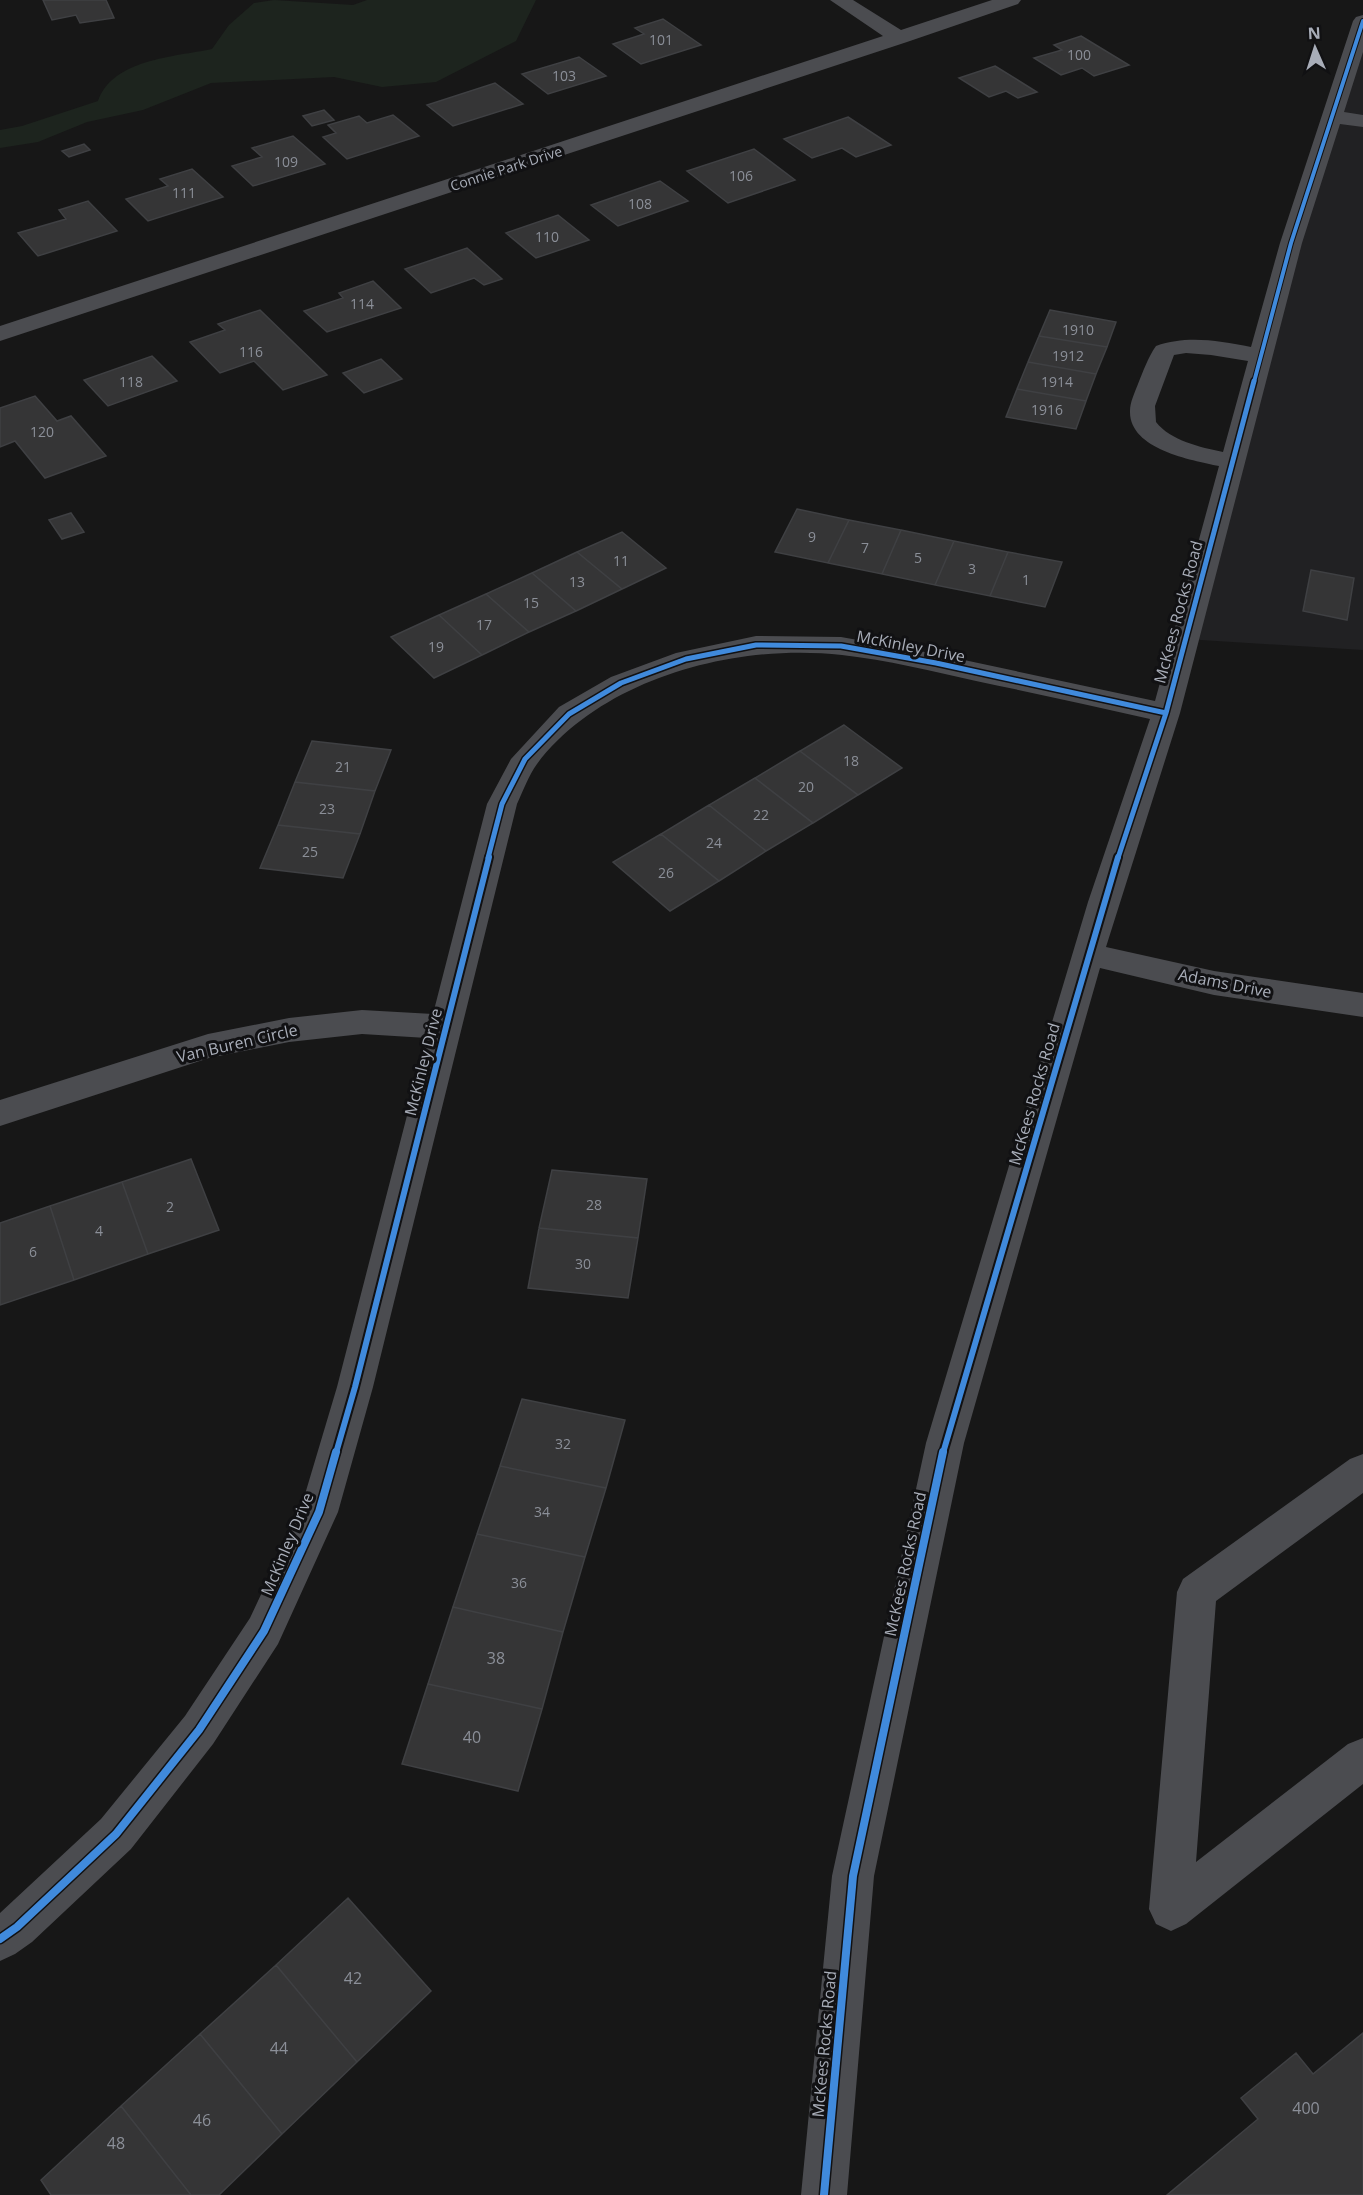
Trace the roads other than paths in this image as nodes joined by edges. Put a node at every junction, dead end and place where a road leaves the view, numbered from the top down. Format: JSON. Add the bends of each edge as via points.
{"nodes":[{"id":1,"x":840,"y":0,"type":"edge"},
{"id":2,"x":1011,"y":0,"type":"edge"},
{"id":3,"x":1363,"y":21,"type":"edge"},
{"id":4,"x":900,"y":38,"type":"junction"},
{"id":5,"x":1332,"y":117,"type":"junction"},
{"id":6,"x":1363,"y":122,"type":"edge"},
{"id":7,"x":0,"y":334,"type":"edge"},
{"id":8,"x":1260,"y":357,"type":"junction"},
{"id":9,"x":1232,"y":462,"type":"junction"},
{"id":10,"x":1166,"y":713,"type":"junction"},
{"id":11,"x":1088,"y":954,"type":"junction"},
{"id":12,"x":1363,"y":1005,"type":"edge"},
{"id":13,"x":445,"y":1027,"type":"junction"},
{"id":14,"x":0,"y":1113,"type":"edge"},
{"id":15,"x":1363,"y":1471,"type":"edge"},
{"id":16,"x":1363,"y":1758,"type":"edge"},
{"id":17,"x":0,"y":1939,"type":"edge"},
{"id":18,"x":824,"y":2195,"type":"edge"}],
"edges":[{"from":1,"to":4,"type":"street"},
{"from":2,"to":4,"type":"street","name":"Connie Park Drive"},
{"from":3,"to":5,"type":"street","name":"McKees Rocks Road"},
{"from":4,"to":7,"type":"street","name":"Connie Park Drive"},
{"from":5,"to":6,"type":"street"},
{"from":5,"to":8,"type":"street","name":"McKees Rocks Road","via":[[1291,243]]},
{"from":8,"to":9,"type":"street","name":"McKees Rocks Road"},
{"from":8,"to":9,"type":"street","via":[[1174,346],[1164,351],[1141,412],[1145,426],[1162,442]]},
{"from":9,"to":10,"type":"street","name":"McKees Rocks Road"},
{"from":10,"to":11,"type":"street","name":"McKees Rocks Road"},
{"from":10,"to":13,"type":"street","name":"McKinley Drive","via":[[841,646],[756,645],[686,659],[621,683],[569,714],[525,759],[502,804]]},
{"from":11,"to":12,"type":"street","name":"Adams Drive","via":[[1214,983]]},
{"from":11,"to":18,"type":"street","name":"McKees Rocks Road","via":[[945,1443],[853,1876]]},
{"from":13,"to":14,"type":"street","name":"Van Buren Circle","via":[[362,1022],[289,1030],[208,1046]]},
{"from":13,"to":17,"type":"street","name":"McKinley Drive","via":[[355,1387],[319,1512],[264,1631],[199,1730],[116,1834]]},
{"from":15,"to":16,"type":"street","via":[[1197,1592],[1172,1909]]}]}
